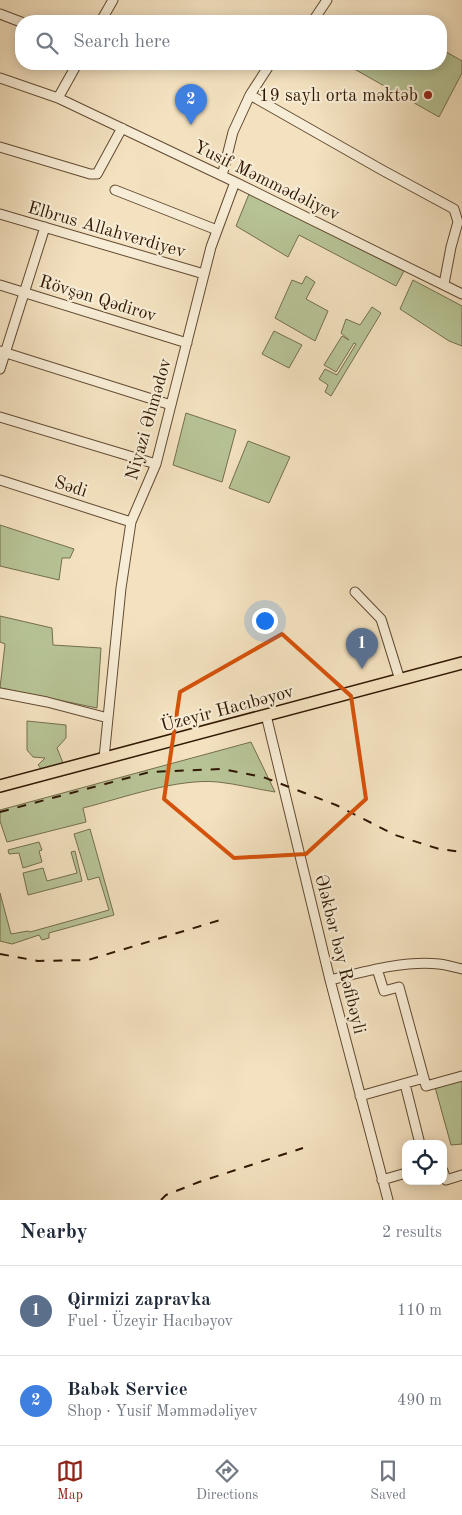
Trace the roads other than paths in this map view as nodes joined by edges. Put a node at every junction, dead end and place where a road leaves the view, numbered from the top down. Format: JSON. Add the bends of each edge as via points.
{"nodes":[{"id":1,"x":327,"y":0,"type":"edge"},
{"id":2,"x":109,"y":1,"type":"edge"},
{"id":3,"x":0,"y":14,"type":"edge"},
{"id":4,"x":103,"y":15,"type":"edge"},
{"id":5,"x":317,"y":15,"type":"edge"},
{"id":6,"x":15,"y":20,"type":"edge"},
{"id":7,"x":74,"y":70,"type":"edge"},
{"id":8,"x":266,"y":70,"type":"edge"},
{"id":9,"x":0,"y":78,"type":"edge"},
{"id":10,"x":250,"y":95,"type":"junction"},
{"id":11,"x":58,"y":98,"type":"junction"},
{"id":12,"x":122,"y":128,"type":"junction"},
{"id":13,"x":0,"y":147,"type":"edge"},
{"id":14,"x":222,"y":176,"type":"junction"},
{"id":15,"x":235,"y":182,"type":"junction"},
{"id":16,"x":115,"y":190,"type":"dead end"},
{"id":17,"x":0,"y":214,"type":"edge"},
{"id":18,"x":45,"y":227,"type":"junction"},
{"id":19,"x":217,"y":230,"type":"junction"},
{"id":20,"x":204,"y":274,"type":"junction"},
{"id":21,"x":444,"y":284,"type":"junction"},
{"id":22,"x":0,"y":285,"type":"edge"},
{"id":23,"x":25,"y":293,"type":"junction"},
{"id":24,"x":462,"y":294,"type":"edge"},
{"id":25,"x":187,"y":343,"type":"junction"},
{"id":26,"x":3,"y":352,"type":"edge"},
{"id":27,"x":0,"y":369,"type":"edge"},
{"id":28,"x":171,"y":405,"type":"junction"},
{"id":29,"x":0,"y":417,"type":"edge"},
{"id":30,"x":156,"y":464,"type":"junction"},
{"id":31,"x":0,"y":480,"type":"edge"},
{"id":32,"x":131,"y":522,"type":"junction"},
{"id":33,"x":355,"y":592,"type":"dead end"},
{"id":34,"x":462,"y":663,"type":"edge"},
{"id":35,"x":400,"y":680,"type":"junction"},
{"id":36,"x":0,"y":694,"type":"edge"},
{"id":37,"x":266,"y":715,"type":"junction"},
{"id":38,"x":108,"y":718,"type":"junction"},
{"id":39,"x":104,"y":758,"type":"junction"},
{"id":40,"x":0,"y":786,"type":"edge"},
{"id":41,"x":377,"y":969,"type":"junction"},
{"id":42,"x":462,"y":969,"type":"edge"},
{"id":43,"x":330,"y":980,"type":"junction"},
{"id":44,"x":462,"y":1076,"type":"edge"},
{"id":45,"x":424,"y":1078,"type":"junction"},
{"id":46,"x":405,"y":1084,"type":"junction"},
{"id":47,"x":360,"y":1096,"type":"junction"},
{"id":48,"x":419,"y":1140,"type":"edge"},
{"id":49,"x":402,"y":1174,"type":"edge"},
{"id":50,"x":462,"y":1175,"type":"edge"},
{"id":51,"x":382,"y":1180,"type":"junction"},
{"id":52,"x":447,"y":1180,"type":"edge"},
{"id":53,"x":388,"y":1200,"type":"edge"}],
"edges":[{"from":1,"to":5,"type":"street"},
{"from":2,"to":4,"type":"street"},
{"from":3,"to":6,"type":"street"},
{"from":7,"to":11,"type":"street"},
{"from":8,"to":10,"type":"street"},
{"from":9,"to":11,"type":"street","name":"Yusif Məmmədəliyev"},
{"from":10,"to":14,"type":"street","via":[[233,132]]},
{"from":10,"to":21,"type":"street","via":[[454,209],[458,222]]},
{"from":11,"to":12,"type":"street","name":"Yusif Məmmədəliyev"},
{"from":12,"to":13,"type":"street","via":[[97,174]]},
{"from":12,"to":14,"type":"street","name":"Yusif Məmmədəliyev"},
{"from":14,"to":15,"type":"street","name":"Yusif Məmmədəliyev"},
{"from":15,"to":19,"type":"street","name":"Niyazi Əhmədov"},
{"from":15,"to":21,"type":"street","name":"Yusif Məmmədəliyev"},
{"from":16,"to":19,"type":"street"},
{"from":17,"to":18,"type":"street","name":"Elbrus Allahverdiyev"},
{"from":18,"to":20,"type":"street","name":"Elbrus Allahverdiyev"},
{"from":18,"to":23,"type":"street"},
{"from":19,"to":20,"type":"street","name":"Niyazi Əhmədov"},
{"from":20,"to":25,"type":"street","name":"Niyazi Əhmədov"},
{"from":21,"to":24,"type":"street","name":"Yusif Məmmədəliyev"},
{"from":22,"to":23,"type":"street","name":"Rövşən Qədirov"},
{"from":23,"to":25,"type":"street","name":"Rövşən Qədirov"},
{"from":23,"to":26,"type":"street"},
{"from":25,"to":28,"type":"street","name":"Niyazi Əhmədov"},
{"from":26,"to":27,"type":"street"},
{"from":26,"to":28,"type":"street"},
{"from":28,"to":30,"type":"street","name":"Niyazi Əhmədov"},
{"from":29,"to":30,"type":"street"},
{"from":30,"to":32,"type":"street","name":"Niyazi Əhmədov"},
{"from":31,"to":32,"type":"street","name":"Sədi"},
{"from":32,"to":38,"type":"street","name":"Niyazi Əhmədov"},
{"from":33,"to":35,"type":"street","via":[[382,619]]},
{"from":34,"to":35,"type":"main road","name":"Üzeyir Hacıbəyov"},
{"from":35,"to":37,"type":"main road","name":"Üzeyir Hacıbəyov"},
{"from":36,"to":38,"type":"street","via":[[48,702]]},
{"from":37,"to":39,"type":"main road","name":"Üzeyir Hacıbəyov"},
{"from":37,"to":43,"type":"street","name":"Ələkbər bəy Rəfibəyli"},
{"from":38,"to":39,"type":"street","name":"Niyazi Əhmədov"},
{"from":39,"to":40,"type":"main road","name":"Üzeyir Hacıbəyov"},
{"from":41,"to":42,"type":"street","via":[[437,964]]},
{"from":41,"to":43,"type":"street"},
{"from":41,"to":45,"type":"street","via":[[384,991],[399,987]]},
{"from":43,"to":47,"type":"street","name":"Ələkbər bəy Rəfibəyli"},
{"from":44,"to":45,"type":"street","via":[[426,1086]]},
{"from":45,"to":46,"type":"street"},
{"from":46,"to":47,"type":"street"},
{"from":46,"to":48,"type":"street"},
{"from":47,"to":51,"type":"street","name":"Ələkbər bəy Rəfibəyli"},
{"from":49,"to":51,"type":"street"},
{"from":50,"to":52,"type":"street"},
{"from":51,"to":53,"type":"street","name":"Ələkbər bəy Rəfibəyli"}]}
